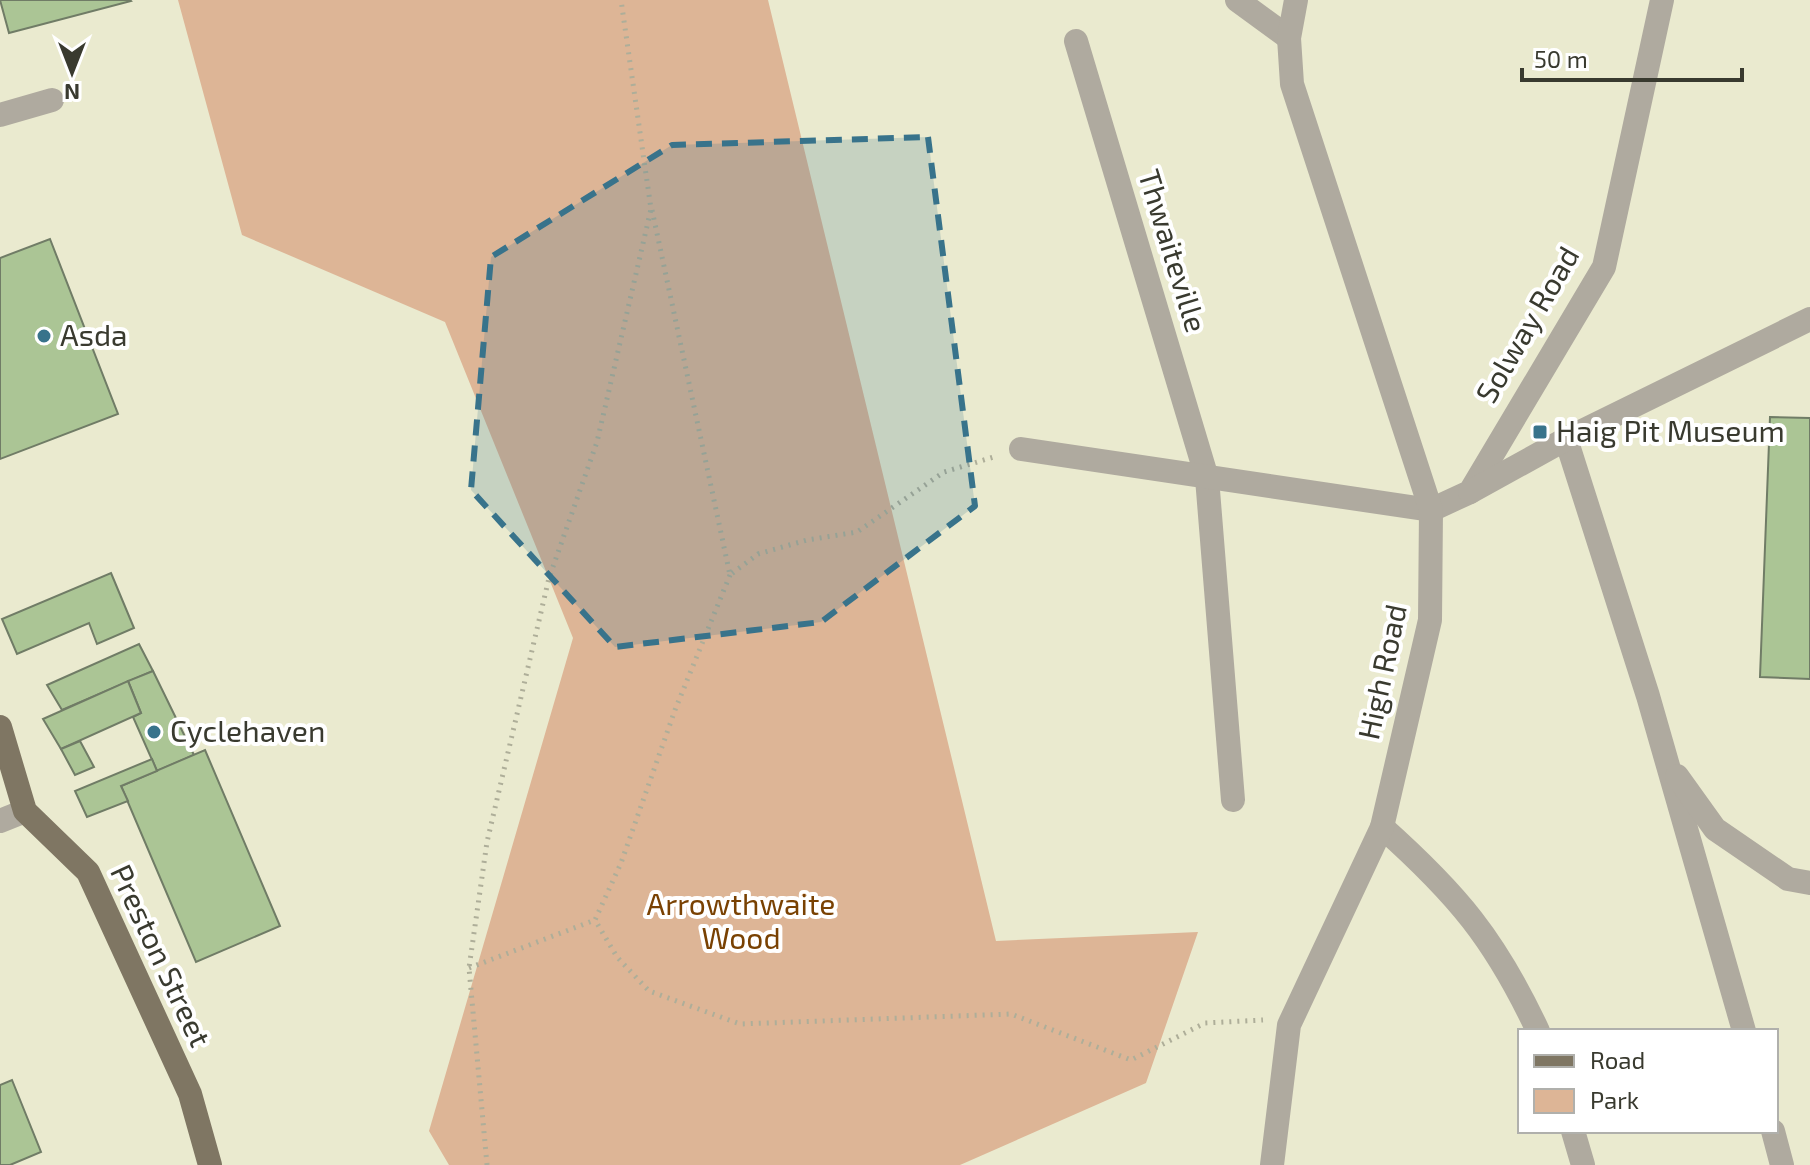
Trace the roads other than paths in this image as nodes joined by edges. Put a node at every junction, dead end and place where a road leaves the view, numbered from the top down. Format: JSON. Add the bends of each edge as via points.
{"nodes":[{"id":1,"x":1237,"y":0,"type":"edge"},
{"id":2,"x":1296,"y":0,"type":"edge"},
{"id":3,"x":1662,"y":0,"type":"edge"},
{"id":4,"x":1289,"y":38,"type":"junction"},
{"id":5,"x":1076,"y":41,"type":"dead end"},
{"id":6,"x":52,"y":100,"type":"dead end"},
{"id":7,"x":0,"y":115,"type":"edge"},
{"id":8,"x":1810,"y":319,"type":"edge"},
{"id":9,"x":1566,"y":439,"type":"junction"},
{"id":10,"x":1021,"y":449,"type":"road end"},
{"id":11,"x":1207,"y":478,"type":"junction"},
{"id":12,"x":1470,"y":492,"type":"junction"},
{"id":13,"x":1431,"y":510,"type":"junction"},
{"id":14,"x":0,"y":727,"type":"edge"},
{"id":15,"x":1666,"y":761,"type":"junction"},
{"id":16,"x":1233,"y":800,"type":"dead end"},
{"id":17,"x":25,"y":811,"type":"junction"},
{"id":18,"x":0,"y":821,"type":"edge"},
{"id":19,"x":1382,"y":827,"type":"junction"},
{"id":20,"x":1810,"y":883,"type":"edge"},
{"id":21,"x":1537,"y":1029,"type":"edge"},
{"id":22,"x":1743,"y":1029,"type":"edge"},
{"id":23,"x":1574,"y":1133,"type":"edge"},
{"id":24,"x":1774,"y":1133,"type":"edge"},
{"id":25,"x":210,"y":1165,"type":"edge"},
{"id":26,"x":1272,"y":1165,"type":"edge"},
{"id":27,"x":1583,"y":1165,"type":"edge"},
{"id":28,"x":1782,"y":1165,"type":"edge"}],
"edges":[{"from":1,"to":4,"type":"street"},
{"from":2,"to":4,"type":"street","name":"High Road"},
{"from":3,"to":12,"type":"street","name":"Solway Road","via":[[1604,267]]},
{"from":4,"to":13,"type":"street","name":"High Road","via":[[1292,84],[1305,131]]},
{"from":5,"to":11,"type":"street","name":"Thwaiteville"},
{"from":6,"to":7,"type":"street"},
{"from":8,"to":9,"type":"street"},
{"from":9,"to":12,"type":"street"},
{"from":9,"to":15,"type":"street"},
{"from":10,"to":11,"type":"street"},
{"from":11,"to":13,"type":"street"},
{"from":11,"to":16,"type":"street","name":"Thwaiteville"},
{"from":12,"to":13,"type":"street"},
{"from":13,"to":19,"type":"street","name":"High Road","via":[[1430,620]]},
{"from":14,"to":17,"type":"main road","name":"Preston Street"},
{"from":15,"to":20,"type":"street","via":[[1715,829],[1788,879]]},
{"from":15,"to":22,"type":"street"},
{"from":17,"to":18,"type":"street"},
{"from":17,"to":25,"type":"main road","name":"Preston Street","via":[[88,872],[190,1094]]},
{"from":19,"to":21,"type":"street","via":[[1438,877],[1488,936]]},
{"from":19,"to":26,"type":"street","name":"High Road","via":[[1293,1019]]},
{"from":23,"to":27,"type":"street"},
{"from":24,"to":28,"type":"street"}]}
